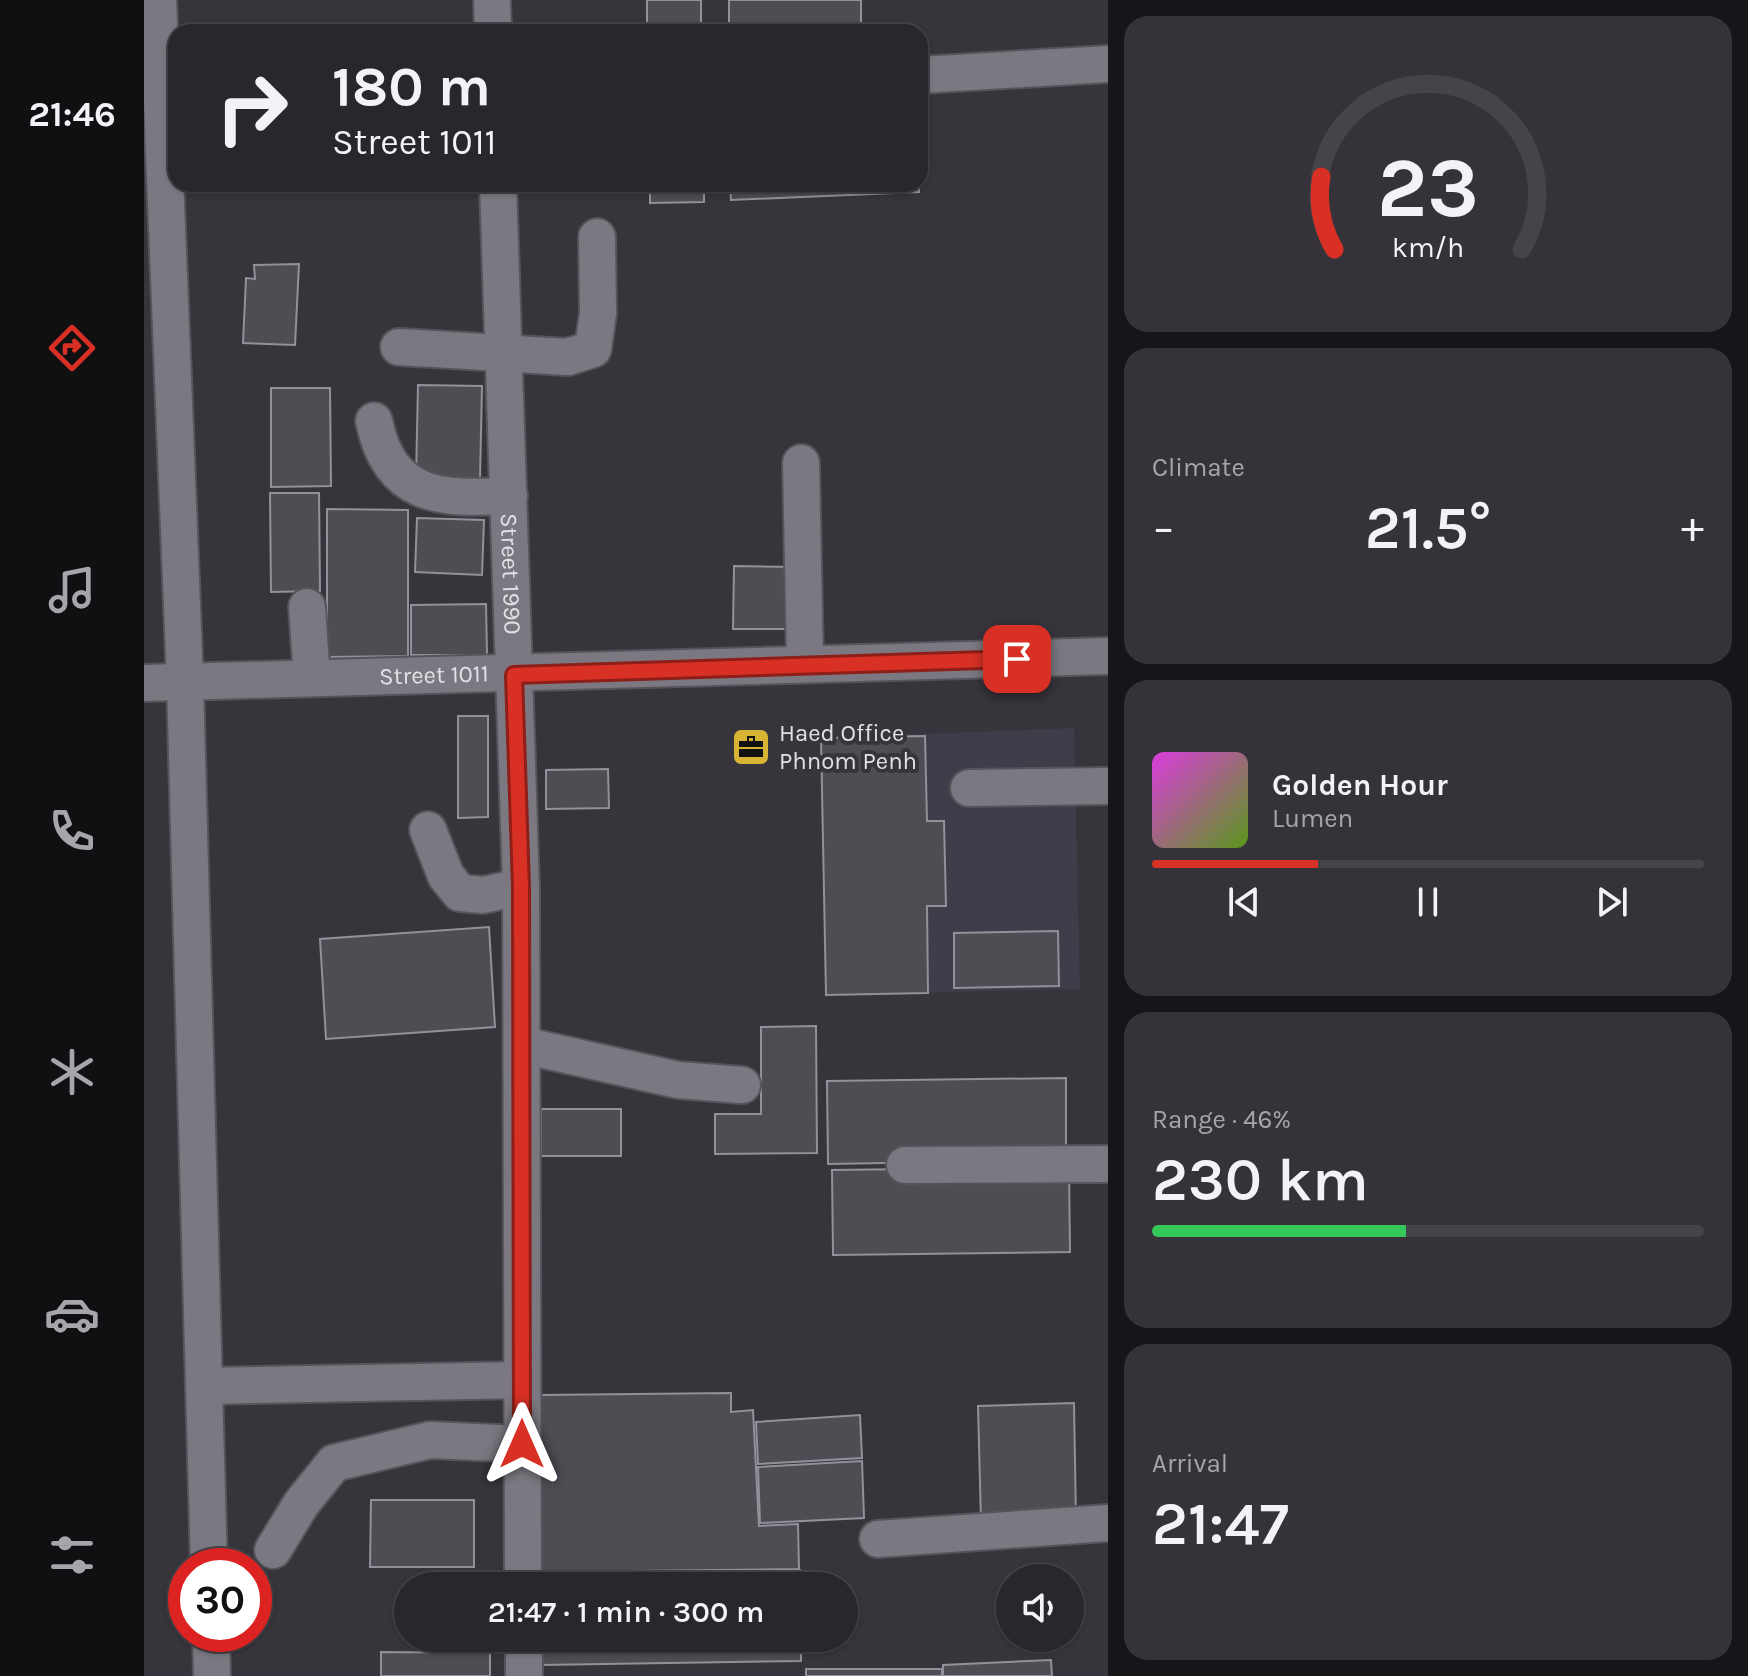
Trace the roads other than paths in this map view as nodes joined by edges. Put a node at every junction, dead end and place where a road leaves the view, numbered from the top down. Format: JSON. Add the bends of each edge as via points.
{"nodes":[{"id":1,"x":158,"y":0,"type":"edge"},
{"id":2,"x":492,"y":0,"type":"edge"},
{"id":3,"x":493,"y":24,"type":"edge"},
{"id":4,"x":152,"y":49,"type":"edge"},
{"id":5,"x":1108,"y":64,"type":"edge"},
{"id":6,"x":928,"y":75,"type":"edge"},
{"id":7,"x":498,"y":192,"type":"edge"},
{"id":8,"x":597,"y":237,"type":"dead end"},
{"id":9,"x":399,"y":347,"type":"dead end"},
{"id":10,"x":503,"y":353,"type":"junction"},
{"id":11,"x":374,"y":421,"type":"dead end"},
{"id":12,"x":801,"y":463,"type":"dead end"},
{"id":13,"x":509,"y":496,"type":"junction"},
{"id":14,"x":307,"y":607,"type":"dead end"},
{"id":15,"x":1108,"y":656,"type":"edge"},
{"id":16,"x":805,"y":664,"type":"junction"},
{"id":17,"x":514,"y":675,"type":"junction"},
{"id":18,"x":312,"y":678,"type":"junction"},
{"id":19,"x":185,"y":681,"type":"junction"},
{"id":20,"x":144,"y":683,"type":"edge"},
{"id":21,"x":1108,"y":786,"type":"edge"},
{"id":22,"x":969,"y":788,"type":"dead end"},
{"id":23,"x":428,"y":830,"type":"dead end"},
{"id":24,"x":521,"y":887,"type":"junction"},
{"id":25,"x":522,"y":1045,"type":"junction"},
{"id":26,"x":742,"y":1085,"type":"dead end"},
{"id":27,"x":1108,"y":1164,"type":"edge"},
{"id":28,"x":905,"y":1165,"type":"dead end"},
{"id":29,"x":521,"y":1380,"type":"junction"},
{"id":30,"x":204,"y":1386,"type":"junction"},
{"id":31,"x":522,"y":1444,"type":"junction"},
{"id":32,"x":1108,"y":1523,"type":"edge"},
{"id":33,"x":878,"y":1539,"type":"dead end"},
{"id":34,"x":208,"y":1548,"type":"edge"},
{"id":35,"x":273,"y":1550,"type":"dead end"},
{"id":36,"x":523,"y":1572,"type":"edge"},
{"id":37,"x":211,"y":1652,"type":"edge"},
{"id":38,"x":524,"y":1652,"type":"edge"},
{"id":39,"x":212,"y":1676,"type":"edge"},
{"id":40,"x":524,"y":1676,"type":"edge"}],
"edges":[{"from":1,"to":4,"type":"street"},
{"from":2,"to":3,"type":"street"},
{"from":4,"to":19,"type":"street"},
{"from":5,"to":6,"type":"street"},
{"from":7,"to":10,"type":"street","name":"Street 1990"},
{"from":8,"to":10,"type":"street","via":[[593,349],[568,357]]},
{"from":9,"to":10,"type":"street"},
{"from":10,"to":13,"type":"street","name":"Street 1990"},
{"from":11,"to":13,"type":"street","via":[[383,455],[411,483],[433,495],[454,498]]},
{"from":12,"to":16,"type":"street"},
{"from":13,"to":17,"type":"street","name":"Street 1990"},
{"from":14,"to":18,"type":"street"},
{"from":15,"to":16,"type":"street","name":"Street 1011"},
{"from":16,"to":17,"type":"street","name":"Street 1011"},
{"from":17,"to":18,"type":"street","name":"Street 1011"},
{"from":17,"to":24,"type":"street","name":"Street 1990"},
{"from":18,"to":19,"type":"street","name":"Street 1011"},
{"from":19,"to":20,"type":"street","name":"Street 1011"},
{"from":19,"to":30,"type":"street"},
{"from":21,"to":22,"type":"street"},
{"from":23,"to":24,"type":"street","via":[[446,876],[460,893],[483,895]]},
{"from":24,"to":25,"type":"street","name":"Street 1990"},
{"from":25,"to":26,"type":"street","via":[[678,1080]]},
{"from":25,"to":29,"type":"street","name":"Street 1990"},
{"from":27,"to":28,"type":"street"},
{"from":29,"to":30,"type":"street"},
{"from":29,"to":31,"type":"street","name":"Street 1990"},
{"from":30,"to":34,"type":"street"},
{"from":31,"to":35,"type":"street","via":[[430,1440],[334,1463]]},
{"from":31,"to":36,"type":"street","name":"Street 1990"},
{"from":32,"to":33,"type":"street"},
{"from":37,"to":39,"type":"street"},
{"from":38,"to":40,"type":"street"}]}
